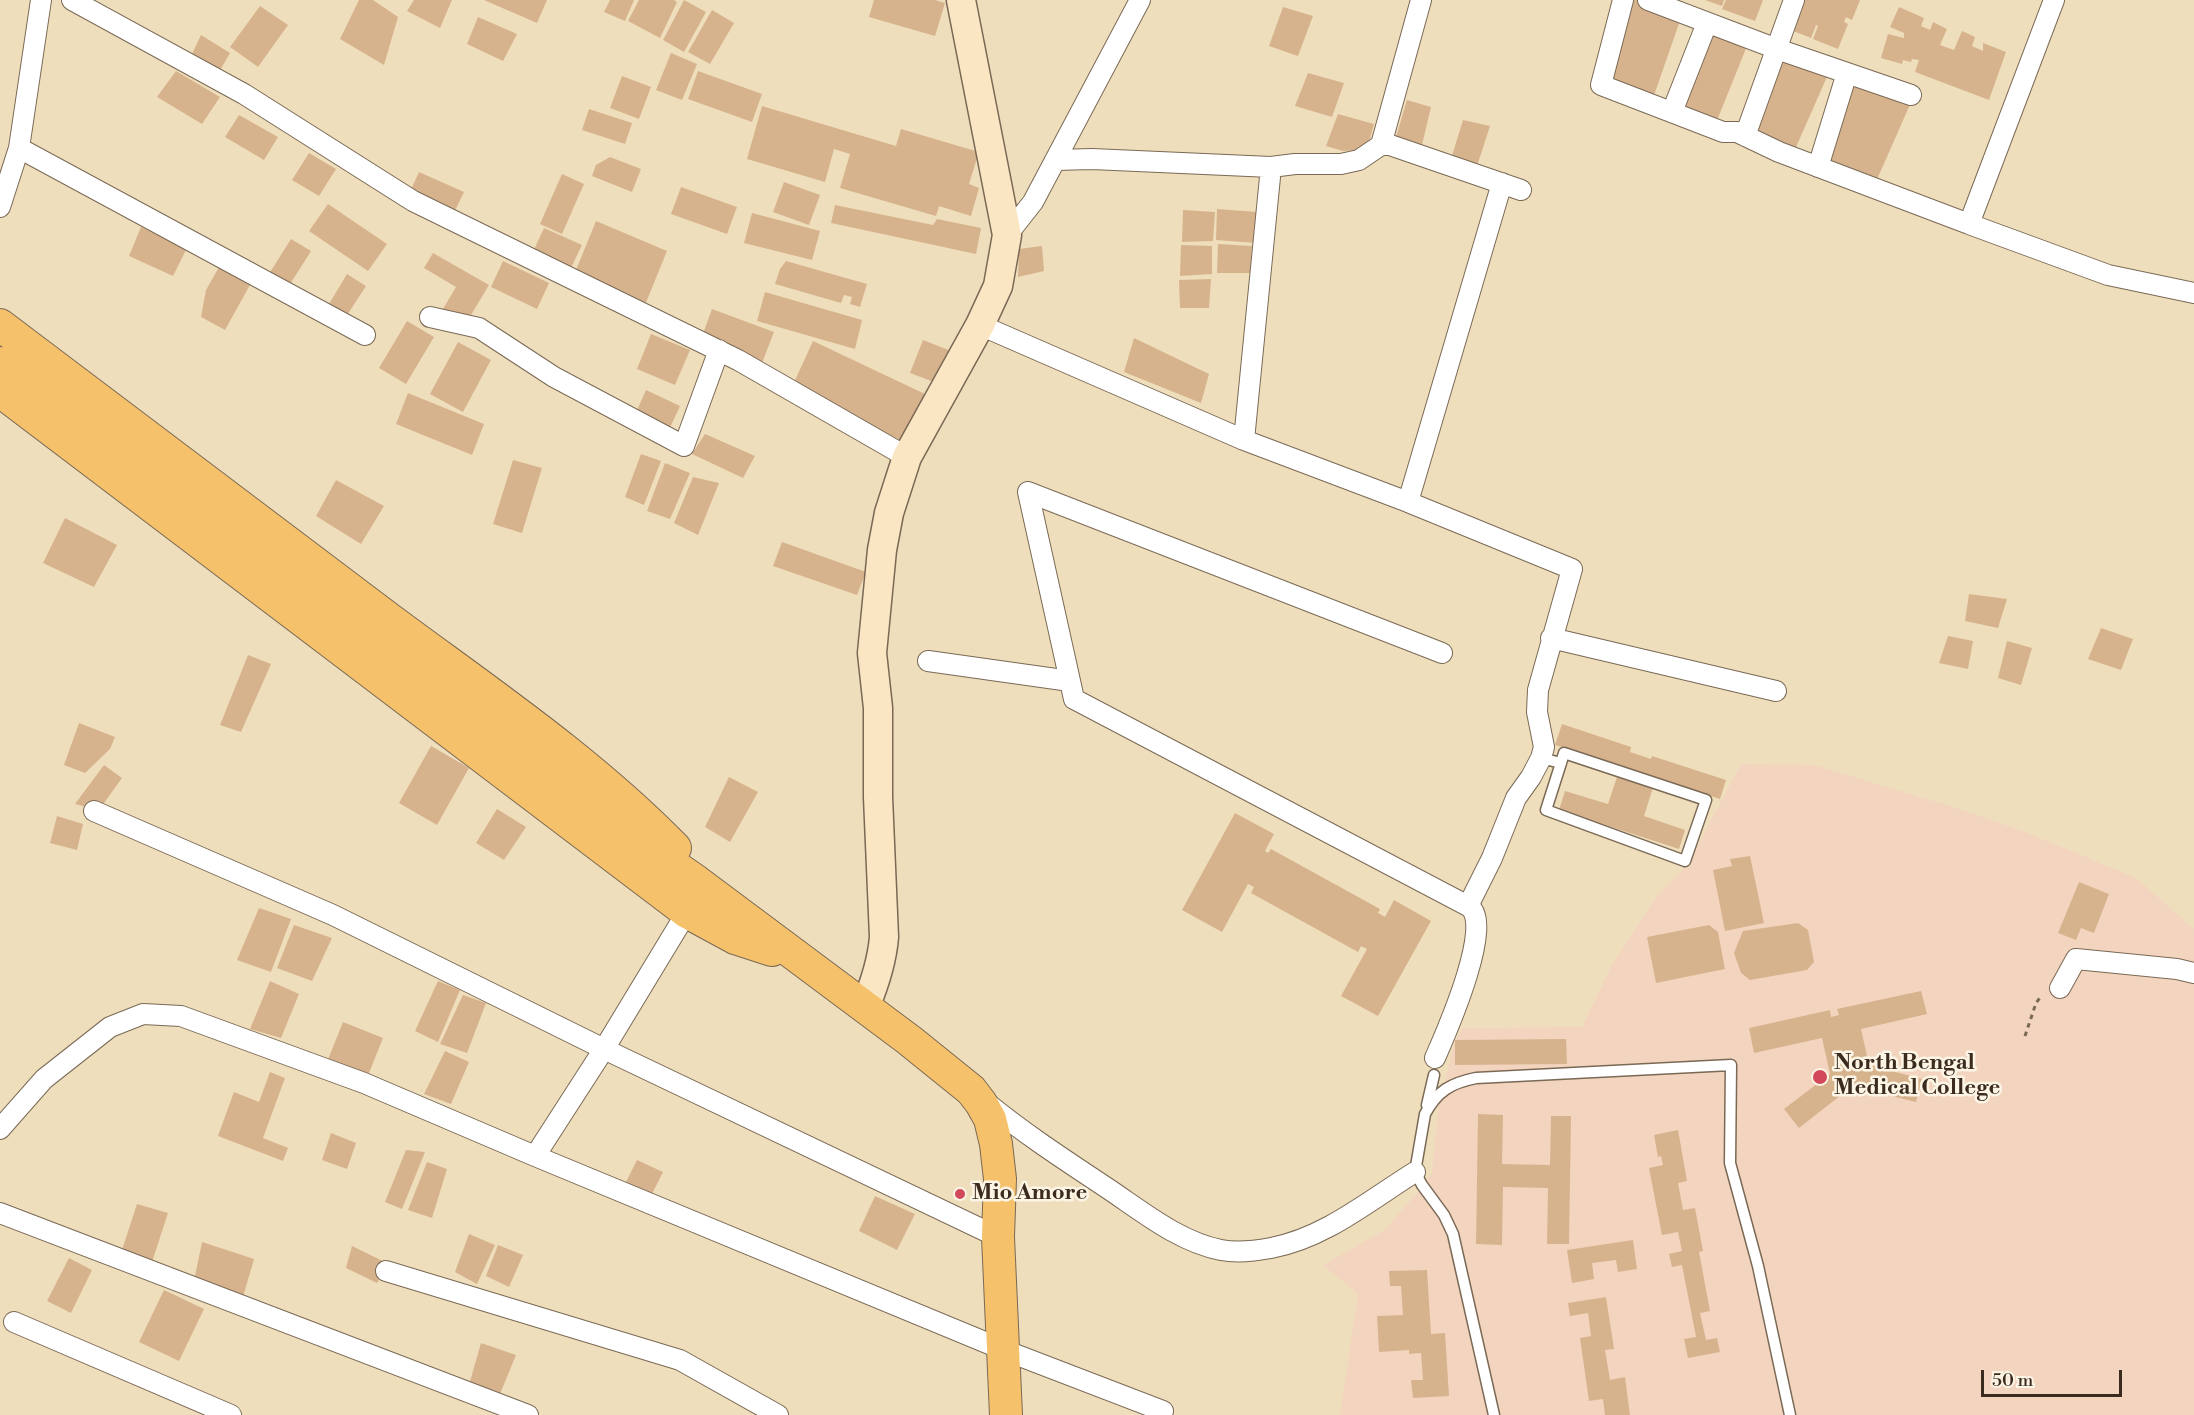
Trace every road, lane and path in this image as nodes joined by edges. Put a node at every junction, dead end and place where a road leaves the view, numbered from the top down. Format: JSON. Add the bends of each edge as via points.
{"nodes":[{"id":1,"x":41,"y":0,"type":"edge"},
{"id":2,"x":72,"y":0,"type":"edge"},
{"id":3,"x":962,"y":0,"type":"edge"},
{"id":4,"x":1140,"y":0,"type":"edge"},
{"id":5,"x":1421,"y":0,"type":"edge"},
{"id":6,"x":1623,"y":0,"type":"edge"},
{"id":7,"x":1648,"y":0,"type":"edge"},
{"id":8,"x":1794,"y":0,"type":"edge"},
{"id":9,"x":2054,"y":0,"type":"edge"},
{"id":10,"x":1707,"y":23,"type":"junction"},
{"id":11,"x":1777,"y":49,"type":"junction"},
{"id":12,"x":1847,"y":73,"type":"junction"},
{"id":13,"x":1911,"y":95,"type":"dead end"},
{"id":14,"x":1672,"y":112,"type":"junction"},
{"id":15,"x":1745,"y":136,"type":"junction"},
{"id":16,"x":1381,"y":145,"type":"junction"},
{"id":17,"x":19,"y":148,"type":"junction"},
{"id":18,"x":1055,"y":160,"type":"junction"},
{"id":19,"x":1271,"y":167,"type":"junction"},
{"id":20,"x":1818,"y":167,"type":"junction"},
{"id":21,"x":1502,"y":183,"type":"junction"},
{"id":22,"x":1521,"y":190,"type":"dead end"},
{"id":23,"x":0,"y":207,"type":"edge"},
{"id":24,"x":1969,"y":224,"type":"junction"},
{"id":25,"x":1008,"y":235,"type":"junction"},
{"id":26,"x":2194,"y":293,"type":"edge"},
{"id":27,"x":430,"y":317,"type":"dead end"},
{"id":28,"x":0,"y":325,"type":"edge"},
{"id":29,"x":980,"y":325,"type":"junction"},
{"id":30,"x":365,"y":335,"type":"dead end"},
{"id":31,"x":719,"y":350,"type":"junction"},
{"id":32,"x":0,"y":363,"type":"edge"},
{"id":33,"x":0,"y":391,"type":"edge"},
{"id":34,"x":1244,"y":440,"type":"junction"},
{"id":35,"x":907,"y":457,"type":"junction"},
{"id":36,"x":1408,"y":502,"type":"junction"},
{"id":37,"x":1551,"y":638,"type":"junction"},
{"id":38,"x":1442,"y":653,"type":"dead end"},
{"id":39,"x":928,"y":661,"type":"dead end"},
{"id":40,"x":1070,"y":681,"type":"junction"},
{"id":41,"x":1776,"y":691,"type":"dead end"},
{"id":42,"x":1541,"y":758,"type":"junction"},
{"id":43,"x":1561,"y":764,"type":"junction"},
{"id":44,"x":94,"y":811,"type":"dead end"},
{"id":45,"x":696,"y":881,"type":"junction"},
{"id":46,"x":1468,"y":906,"type":"junction"},
{"id":47,"x":687,"y":912,"type":"junction"},
{"id":48,"x":799,"y":958,"type":"junction"},
{"id":49,"x":2194,"y":973,"type":"edge"},
{"id":50,"x":2060,"y":988,"type":"joint"},
{"id":51,"x":865,"y":1007,"type":"junction"},
{"id":52,"x":2025,"y":1036,"type":"dead end"},
{"id":53,"x":604,"y":1049,"type":"junction"},
{"id":54,"x":1435,"y":1067,"type":"joint"},
{"id":55,"x":971,"y":1090,"type":"junction"},
{"id":56,"x":1425,"y":1114,"type":"junction"},
{"id":57,"x":0,"y":1129,"type":"edge"},
{"id":58,"x":535,"y":1156,"type":"junction"},
{"id":59,"x":1416,"y":1172,"type":"junction"},
{"id":60,"x":0,"y":1213,"type":"edge"},
{"id":61,"x":998,"y":1236,"type":"junction"},
{"id":62,"x":386,"y":1271,"type":"dead end"},
{"id":63,"x":14,"y":1322,"type":"dead end"},
{"id":64,"x":1004,"y":1350,"type":"junction"},
{"id":65,"x":1163,"y":1411,"type":"dead end"},
{"id":66,"x":231,"y":1415,"type":"edge"},
{"id":67,"x":528,"y":1415,"type":"edge"},
{"id":68,"x":778,"y":1415,"type":"edge"},
{"id":69,"x":1006,"y":1415,"type":"edge"},
{"id":70,"x":1494,"y":1415,"type":"edge"},
{"id":71,"x":1790,"y":1415,"type":"edge"}],
"edges":[{"from":1,"to":17,"type":"street"},
{"from":2,"to":31,"type":"street","via":[[244,94],[413,201]]},
{"from":3,"to":25,"type":"street"},
{"from":4,"to":18,"type":"street"},
{"from":5,"to":16,"type":"street"},
{"from":6,"to":14,"type":"street","via":[[1601,85]]},
{"from":7,"to":10,"type":"street"},
{"from":8,"to":11,"type":"street"},
{"from":9,"to":24,"type":"street"},
{"from":10,"to":11,"type":"street"},
{"from":10,"to":14,"type":"street"},
{"from":11,"to":12,"type":"street"},
{"from":11,"to":15,"type":"street"},
{"from":12,"to":13,"type":"street"},
{"from":12,"to":20,"type":"street"},
{"from":14,"to":15,"type":"street","via":[[1723,132]]},
{"from":15,"to":20,"type":"street"},
{"from":16,"to":19,"type":"street","via":[[1359,160],[1341,164]]},
{"from":16,"to":21,"type":"street","via":[[1407,150]]},
{"from":17,"to":23,"type":"street"},
{"from":17,"to":30,"type":"street"},
{"from":18,"to":19,"type":"street"},
{"from":18,"to":25,"type":"street","via":[[1033,202]]},
{"from":19,"to":34,"type":"street"},
{"from":20,"to":24,"type":"street"},
{"from":21,"to":22,"type":"street"},
{"from":21,"to":36,"type":"street"},
{"from":24,"to":26,"type":"street","via":[[2108,275]]},
{"from":25,"to":29,"type":"street","via":[[998,286]]},
{"from":27,"to":31,"type":"street","via":[[478,328],[554,377],[684,446]]},
{"from":28,"to":45,"type":"main road","via":[[560,746],[659,832],[681,854]]},
{"from":29,"to":34,"type":"street"},
{"from":29,"to":35,"type":"street"},
{"from":31,"to":35,"type":"street"},
{"from":32,"to":45,"type":"main road","via":[[625,832]]},
{"from":33,"to":47,"type":"main road"},
{"from":34,"to":36,"type":"street"},
{"from":35,"to":51,"type":"street","via":[[889,513],[872,653],[878,708],[884,937],[877,978]]},
{"from":36,"to":37,"type":"street","via":[[1572,569]]},
{"from":37,"to":41,"type":"street"},
{"from":37,"to":42,"type":"street","via":[[1537,701],[1544,747]]},
{"from":38,"to":40,"type":"street","via":[[1028,492]]},
{"from":39,"to":40,"type":"street"},
{"from":40,"to":46,"type":"street","via":[[1074,699]]},
{"from":42,"to":43,"type":"lane"},
{"from":42,"to":46,"type":"street","via":[[1516,798]]},
{"from":43,"to":43,"type":"lane","via":[[1564,753],[1706,800],[1685,861],[1546,810]]},
{"from":44,"to":53,"type":"street","via":[[333,915]]},
{"from":45,"to":48,"type":"main road"},
{"from":46,"to":54,"type":"street","via":[[1476,915],[1477,926],[1471,959]]},
{"from":47,"to":48,"type":"main road","via":[[735,938]]},
{"from":47,"to":53,"type":"street"},
{"from":48,"to":51,"type":"main road"},
{"from":49,"to":50,"type":"street","via":[[2076,959]]},
{"from":50,"to":52,"type":"path","via":[[2038,999]]},
{"from":51,"to":55,"type":"main road"},
{"from":53,"to":58,"type":"street"},
{"from":53,"to":61,"type":"street"},
{"from":54,"to":56,"type":"lane"},
{"from":55,"to":59,"type":"street","via":[[1019,1129],[1159,1223],[1223,1250],[1273,1248],[1320,1232]]},
{"from":55,"to":61,"type":"main road","via":[[990,1119],[996,1144],[1000,1179]]},
{"from":56,"to":59,"type":"lane"},
{"from":56,"to":71,"type":"lane","via":[[1449,1086],[1476,1078],[1731,1065],[1730,1163],[1758,1266]]},
{"from":57,"to":58,"type":"street","via":[[44,1079],[110,1027],[152,1014],[181,1016],[364,1083]]},
{"from":58,"to":64,"type":"street"},
{"from":59,"to":70,"type":"lane","via":[[1452,1234]]},
{"from":60,"to":67,"type":"street"},
{"from":61,"to":64,"type":"main road"},
{"from":62,"to":68,"type":"street","via":[[680,1360]]},
{"from":63,"to":66,"type":"street"},
{"from":64,"to":65,"type":"street"},
{"from":64,"to":69,"type":"main road"}]}
